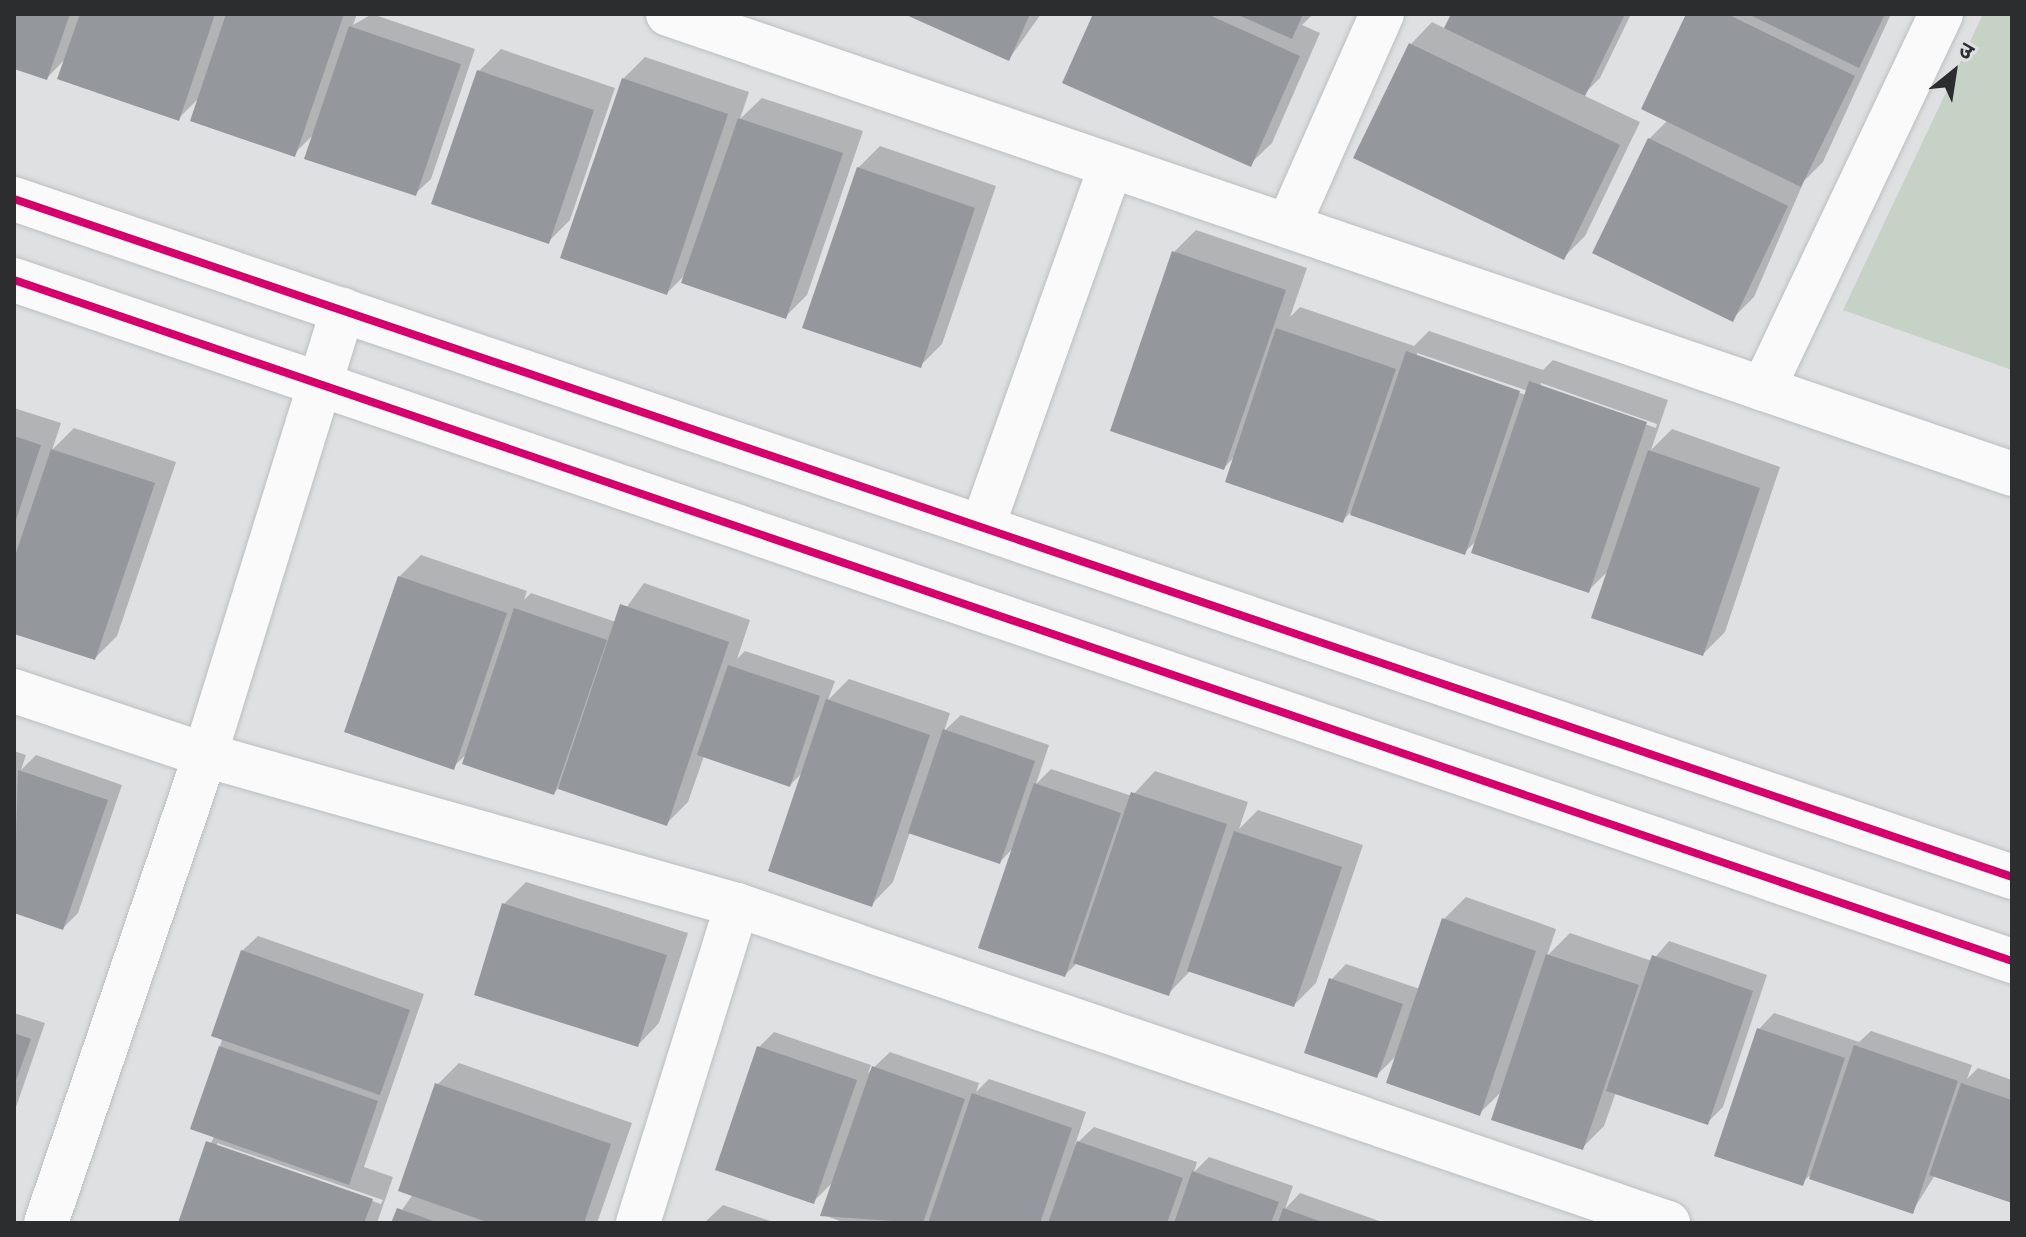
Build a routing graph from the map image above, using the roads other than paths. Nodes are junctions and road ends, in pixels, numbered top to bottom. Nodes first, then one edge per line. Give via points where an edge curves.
1 (668, 14) edge
2 (1382, 14) edge
3 (1941, 14) edge
4 (750, 27) edge
5 (1111, 166) junction
6 (14, 199) edge
7 (1288, 226) junction
8 (14, 280) edge
9 (343, 310) junction
10 (319, 383) junction
11 (1763, 389) junction
12 (2012, 474) edge
13 (983, 525) junction
14 (14, 691) edge
15 (205, 755) junction
16 (2012, 877) edge
17 (737, 905) junction
18 (2012, 961) edge
19 (14, 1219) edge
20 (27, 1223) edge
21 (46, 1223) edge
22 (638, 1223) edge
23 (1668, 1223) edge

1 - 4 street
2 - 7 street
3 - 11 street
4 - 5 street
5 - 7 street
5 - 13 street
6 - 9 street
7 - 11 street
8 - 10 street
9 - 10 street
9 - 13 street
10 - 15 street
10 - 18 street
11 - 12 street
13 - 16 street
14 - 15 street
15 - 17 street
15 - 21 street
17 - 22 street
17 - 23 street
19 - 20 street

